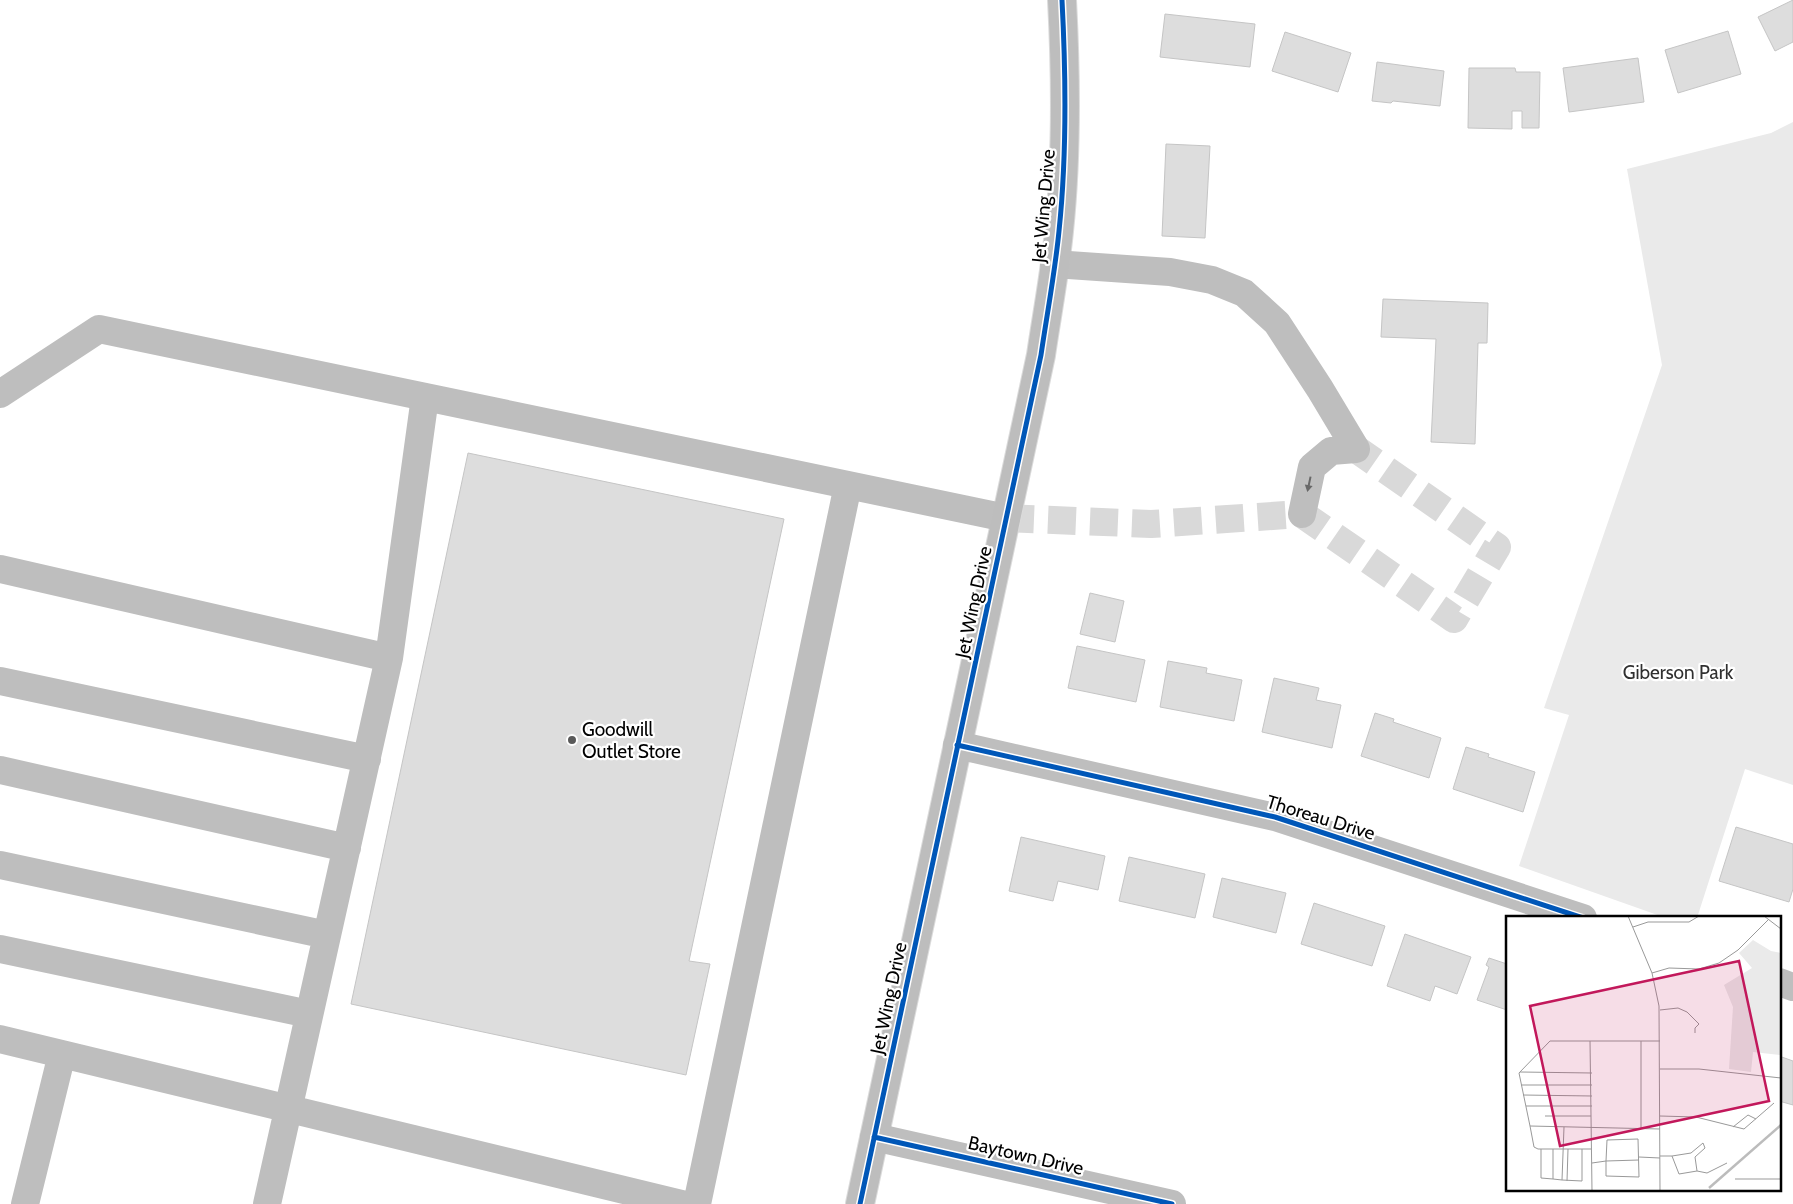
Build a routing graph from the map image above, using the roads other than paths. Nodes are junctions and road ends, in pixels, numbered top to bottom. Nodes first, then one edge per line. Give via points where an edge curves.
1 (1062, 0) edge
2 (1054, 264) junction
3 (0, 394) edge
4 (425, 397) junction
5 (848, 485) junction
6 (1302, 514) dead end
7 (1006, 518) junction
8 (0, 569) edge
9 (389, 658) junction
10 (0, 680) edge
11 (957, 745) junction
12 (367, 759) junction
13 (0, 770) edge
14 (347, 848) junction
15 (0, 864) edge
16 (1577, 916) edge
17 (327, 935) junction
18 (0, 949) edge
19 (1780, 982) edge
20 (1793, 987) edge
21 (309, 1014) junction
22 (0, 1039) edge
23 (62, 1054) junction
24 (288, 1109) junction
25 (874, 1137) junction
26 (673, 1203) edge
27 (25, 1204) edge
28 (267, 1204) edge
29 (697, 1204) edge
30 (860, 1204) edge
31 (1172, 1204) edge

1 - 2 main road, Jet Wing Drive via 1064,146
2 -> 6 street via 1170,272 1212,280 1244,293 1277,323 1356,449 1331,451 1312,467
2 - 7 main road, Jet Wing Drive via 1041,355
3 - 4 street via 99,329
4 - 5 street
4 - 9 street
5 - 7 street
5 - 29 street
7 - 11 main road, Jet Wing Drive
8 - 9 street
9 - 12 street
10 - 12 street
11 - 16 street, Thoreau Drive via 1275,817
11 - 25 main road, Jet Wing Drive
12 - 14 street
13 - 14 street
14 - 17 street
15 - 17 street
17 - 21 street
18 - 21 street
19 - 20 street
21 - 24 street
22 - 23 street
23 - 24 street
23 - 27 street
24 - 26 street
24 - 28 street
25 - 30 main road, Jet Wing Drive
25 - 31 street, Baytown Drive

